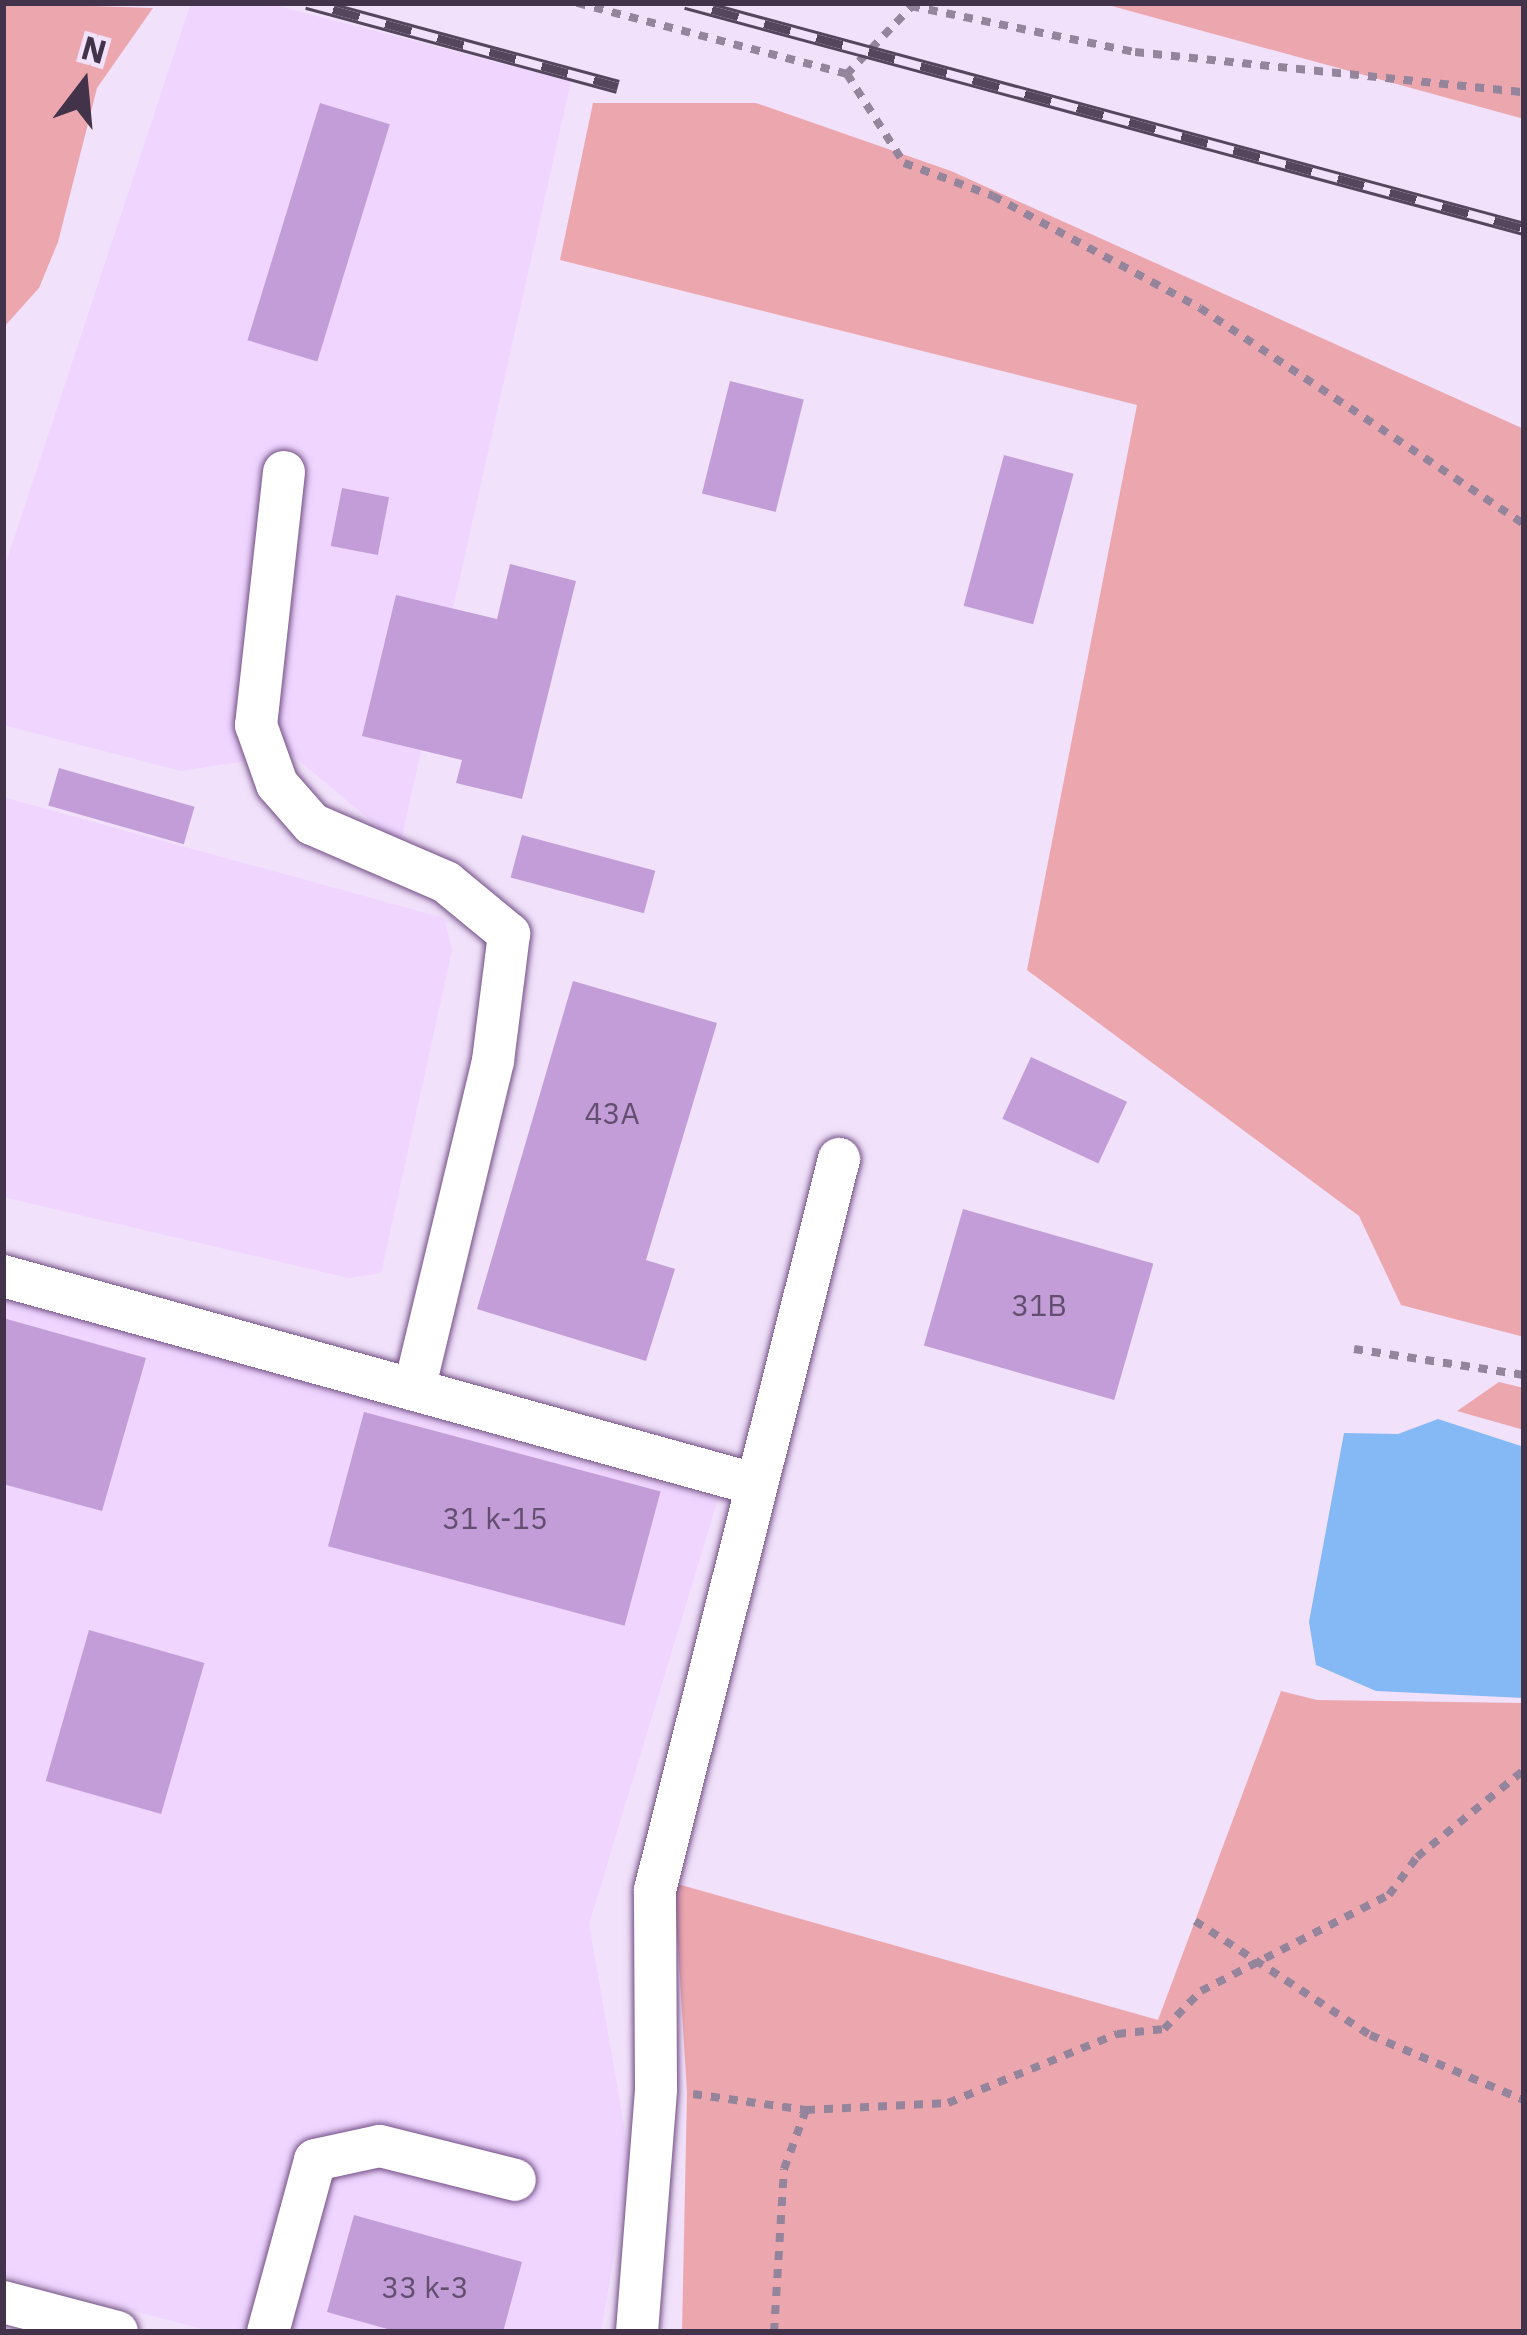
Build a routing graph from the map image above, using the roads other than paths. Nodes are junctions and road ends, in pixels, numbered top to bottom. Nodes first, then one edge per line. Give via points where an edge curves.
1 (284, 472) dead end
2 (839, 1159) dead end
3 (3, 1276) edge
4 (414, 1390) junction
5 (754, 1484) junction
6 (515, 2180) dead end
7 (3, 2302) edge
8 (117, 2332) edge
9 (268, 2332) edge
10 (637, 2332) edge

1 - 4 street via 256,725 277,784 312,824 446,882 509,934 493,1061
2 - 5 street
3 - 4 street
4 - 5 street
5 - 10 street via 655,1889 656,2089
6 - 9 street via 380,2146 315,2159
7 - 8 street

